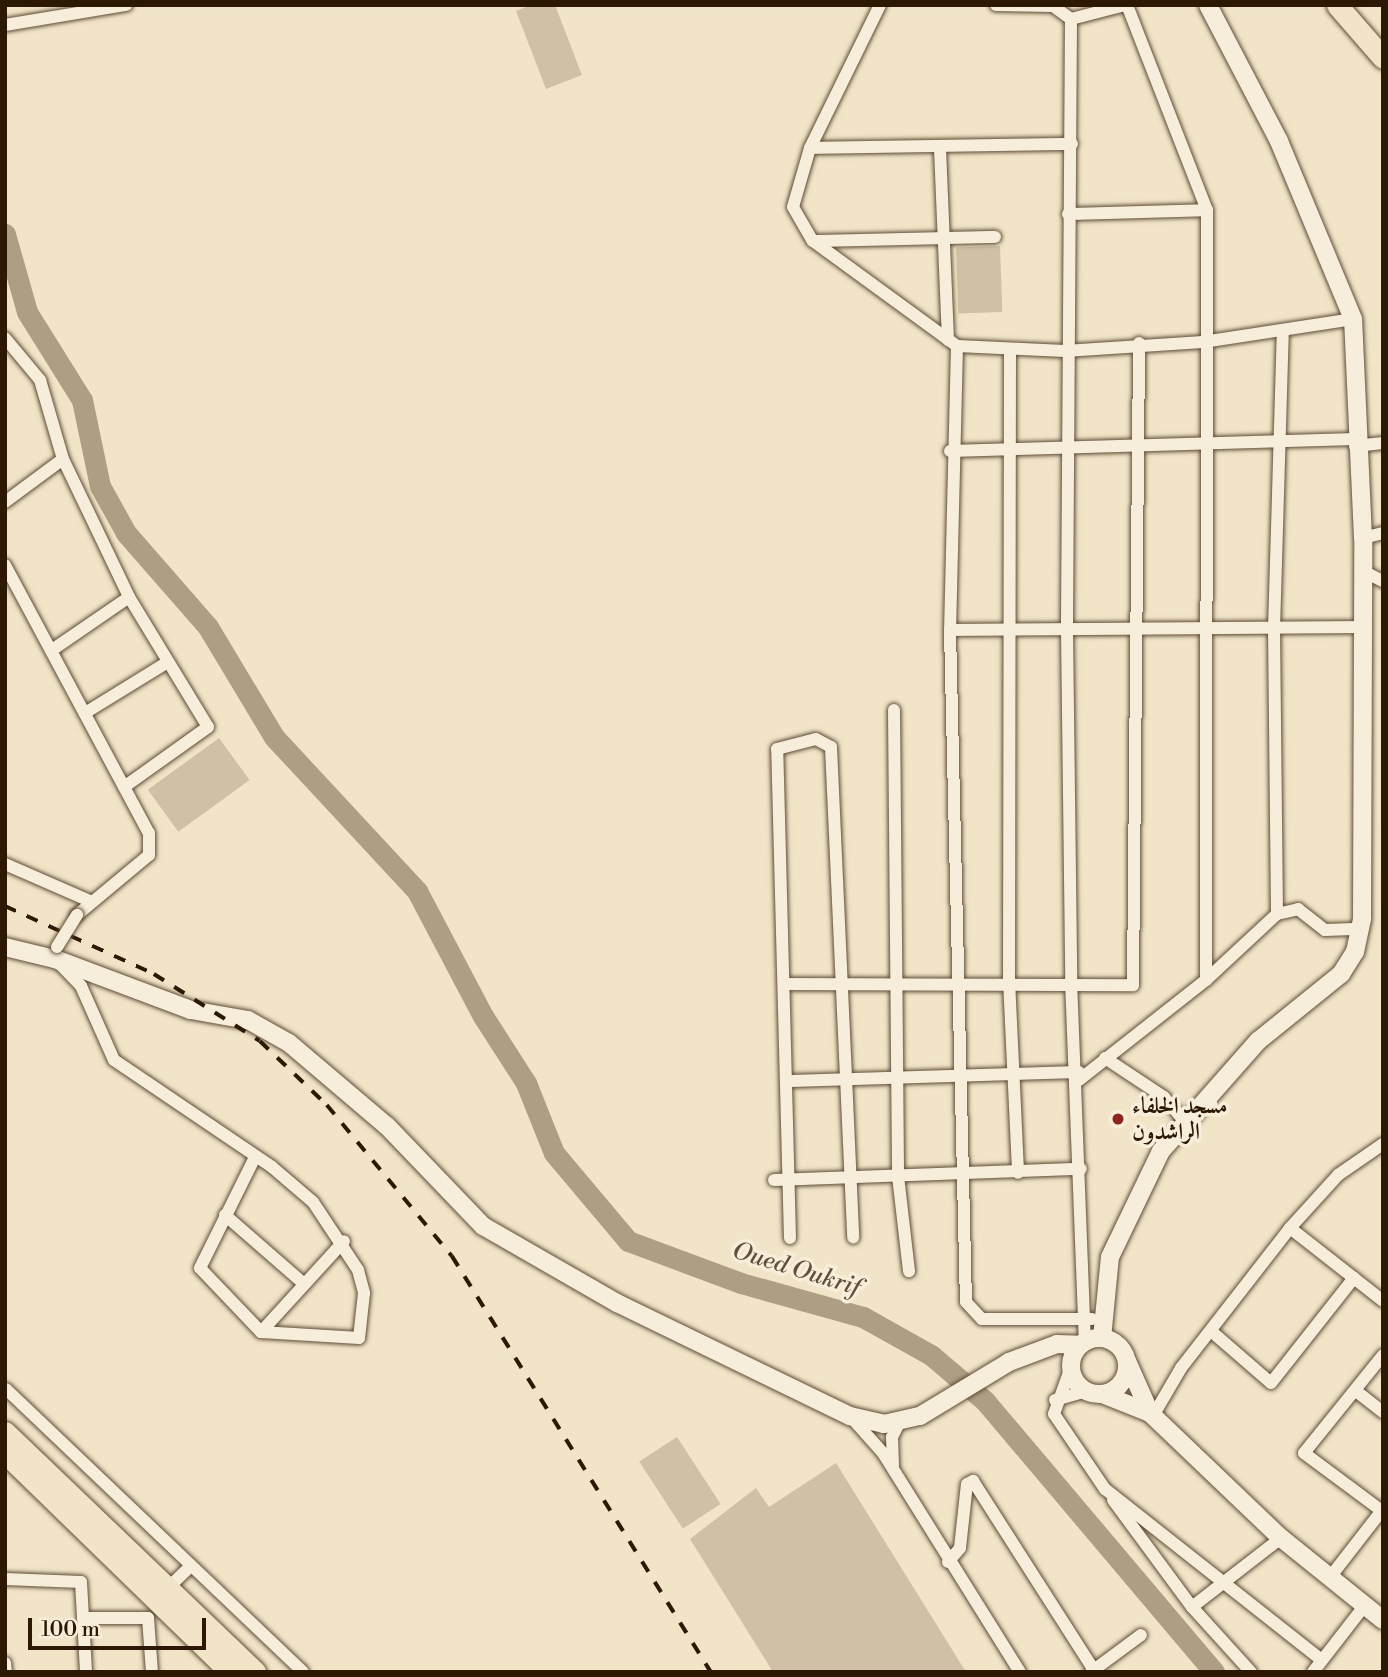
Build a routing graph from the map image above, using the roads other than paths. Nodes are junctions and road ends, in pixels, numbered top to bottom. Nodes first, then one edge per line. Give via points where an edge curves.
1 (126, 5) edge
2 (880, 5) edge
3 (996, 5) edge
4 (1126, 5) edge
5 (1208, 5) edge
6 (1337, 5) edge
7 (1071, 19) junction
8 (5, 25) edge
9 (1383, 58) edge
10 (1072, 144) junction
11 (810, 148) junction
12 (940, 149) junction
13 (1207, 210) junction
14 (1068, 214) junction
15 (995, 237) dead end
16 (946, 239) junction
17 (813, 241) junction
18 (1353, 319) junction
19 (1283, 332) junction
20 (5, 338) edge
21 (1203, 342) junction
22 (953, 343) junction
23 (1139, 343) junction
24 (1010, 351) junction
25 (1065, 351) junction
26 (1276, 443) junction
27 (1355, 443) junction
28 (1383, 443) edge
29 (1203, 445) junction
30 (1139, 447) junction
31 (1066, 449) junction
32 (1010, 450) junction
33 (950, 451) junction
34 (63, 459) junction
35 (5, 502) edge
36 (1383, 533) edge
37 (1363, 538) junction
38 (5, 565) edge
39 (1361, 570) junction
40 (1383, 581) edge
41 (129, 597) junction
42 (1359, 627) junction
43 (1204, 628) junction
44 (1134, 629) junction
45 (1274, 629) junction
46 (950, 630) junction
47 (1066, 630) junction
48 (1012, 631) junction
49 (52, 650) junction
50 (168, 662) junction
51 (894, 710) dead end
52 (85, 713) junction
53 (124, 787) junction
54 (5, 864) edge
55 (92, 902) junction
56 (1277, 914) junction
57 (1360, 929) junction
58 (5, 947) edge
59 (56, 953) junction
60 (955, 980) junction
61 (1009, 980) junction
62 (1070, 980) junction
63 (1206, 980) junction
64 (896, 981) junction
65 (840, 982) junction
66 (785, 984) junction
67 (1105, 1058) junction
68 (957, 1076) junction
69 (1079, 1076) junction
70 (845, 1078) junction
71 (1012, 1078) junction
72 (897, 1080) junction
73 (789, 1081) junction
74 (1184, 1121) junction
75 (1383, 1144) edge
76 (255, 1157) junction
77 (1081, 1169) junction
78 (1018, 1172) junction
79 (961, 1174) junction
80 (898, 1176) junction
81 (847, 1177) junction
82 (774, 1180) dead end
83 (788, 1182) junction
84 (225, 1215) junction
85 (1290, 1228) junction
86 (790, 1238) dead end
87 (853, 1238) dead end
88 (344, 1241) junction
89 (909, 1270) dead end
90 (1354, 1278) junction
91 (304, 1284) junction
92 (1383, 1301) edge
93 (1211, 1331) junction
94 (261, 1332) junction
95 (1091, 1333) junction
96 (1037, 1351) junction
97 (1383, 1355) edge
98 (1127, 1360) junction
99 (1071, 1365) junction
100 (6, 1388) edge
101 (1356, 1391) junction
102 (1094, 1393) junction
103 (1055, 1400) junction
104 (1383, 1412) edge
105 (1151, 1414) junction
106 (850, 1416) junction
107 (900, 1421) junction
108 (6, 1433) edge
109 (5, 1439) edge
110 (15, 1455) edge
111 (894, 1472) junction
112 (1105, 1489) junction
113 (1381, 1516) edge
114 (1281, 1538) junction
115 (948, 1562) junction
116 (191, 1566) junction
117 (1331, 1576) junction
118 (5, 1580) edge
119 (1226, 1583) junction
120 (170, 1586) junction
121 (1365, 1605) junction
122 (1192, 1607) junction
123 (83, 1618) junction
124 (1383, 1620) edge
125 (1141, 1635) dead end
126 (229, 1640) junction
127 (1320, 1659) junction
128 (5, 1663) edge
129 (1093, 1671) edge
130 (6, 1672) edge
131 (86, 1672) edge
132 (152, 1672) edge
133 (230, 1672) edge
134 (255, 1672) edge
135 (269, 1672) edge
136 (303, 1672) edge
137 (1020, 1672) edge
138 (1251, 1672) edge
139 (1313, 1672) edge

1 - 8 street
2 - 11 street
3 - 7 street via 1053,6
4 - 7 street
4 - 13 street
5 - 18 street via 1279,141
6 - 9 main road
7 - 10 street
10 - 12 street
10 - 14 street
11 - 12 street
11 - 17 street via 793,207
12 - 16 street
13 - 14 street
13 - 21 street
14 - 25 street
15 - 16 street
16 - 17 street
16 - 22 street
17 - 22 street
18 - 19 street
18 - 27 street
19 - 21 street
19 - 26 street
20 - 34 street via 40,380
21 - 23 street
21 - 29 street
22 - 24 street
22 - 33 street
23 - 25 street
23 - 30 street
24 - 25 street
24 - 32 street
25 - 31 street
26 - 27 street
26 - 29 street
26 - 45 street
27 - 28 street
27 - 37 street
29 - 30 street
29 - 43 street
30 - 31 street
30 - 44 street
31 - 32 street
31 - 47 street
32 - 33 street
32 - 48 street
33 - 46 street
34 - 35 street
34 - 41 street
36 - 37 street
37 - 39 street
38 - 49 street
39 - 40 street
39 - 42 street
41 - 49 street
41 - 50 street
42 - 45 street
42 - 57 street
43 - 44 street
43 - 45 street
43 - 63 street
44 - 47 street
44 - 62 street via 1133,985
45 - 56 street
46 - 48 street
46 - 60 street
47 - 48 street
47 - 62 street
48 - 61 street
49 - 52 street
50 - 52 street
50 - 53 street via 208,727
51 - 64 street
52 - 53 street
53 - 55 street via 149,833 149,855
54 - 55 street
55 - 59 street, bridge via 77,915
56 - 57 street via 1298,909 1325,930
56 - 63 street
57 - 74 street via 1341,974 1258,1041
58 - 59 street
59 - 76 street via 81,986 114,1060
59 - 106 street via 191,1010 248,1020 278,1037 387,1126 483,1226 617,1303
60 - 61 street
60 - 64 street
60 - 68 street
61 - 62 street
61 - 71 street
62 - 69 street
63 - 67 street
64 - 65 street
64 - 72 street
65 - 66 street
65 - 66 street via 831,747 816,739 777,749
65 - 70 street
66 - 73 street
67 - 69 street
67 - 74 street via 1164,1097
68 - 71 street
68 - 72 street
68 - 79 street
69 - 71 street
69 - 77 street
70 - 72 street
70 - 73 street
70 - 81 street
71 - 78 street
72 - 80 street
73 - 83 street
74 - 95 street via 1120,1227
75 - 85 street via 1338,1175
76 - 84 street
76 - 88 street via 313,1202
77 - 78 street
77 - 95 street
78 - 79 street
79 - 80 street
79 - 95 street via 969,1312 982,1319
80 - 81 street
80 - 89 street
81 - 83 street
81 - 87 street
82 - 83 street
83 - 86 street
84 - 91 street
84 - 94 street via 200,1268
85 - 90 street
85 - 93 street
88 - 91 street
88 - 94 street via 363,1293 359,1338
90 - 92 street
90 - 93 street via 1271,1383
91 - 94 street
93 - 105 street
95 - 96 street
95 - 98 street via 1121,1348
95 - 99 street
96 - 99 street
96 - 107 street via 984,1377 951,1400
97 - 101 street
98 - 102 street via 1122,1383
98 - 105 street
99 - 102 street
99 - 103 street
100 - 116 street
101 - 104 street
101 - 113 street via 1304,1454
102 - 103 street
102 - 105 street
103 - 112 street via 1056,1418
105 - 114 street
106 - 107 street via 870,1423
106 - 111 street
107 - 111 street via 892,1437
108 - 109 street
108 - 110 main road
110 - 120 main road
110 - 133 main road
111 - 115 street
112 - 119 street
112 - 122 street
113 - 117 street
114 - 117 street
114 - 119 street
115 - 129 street via 960,1548 967,1484 973,1481
115 - 137 street
116 - 120 street
116 - 136 street
117 - 121 street
118 - 123 street via 81,1582
119 - 122 street
119 - 127 street
120 - 126 main road
121 - 124 street
121 - 127 street
122 - 138 street
123 - 131 street
123 - 132 street via 148,1618
125 - 129 street
126 - 134 main road
126 - 135 street
127 - 139 street
128 - 130 street

